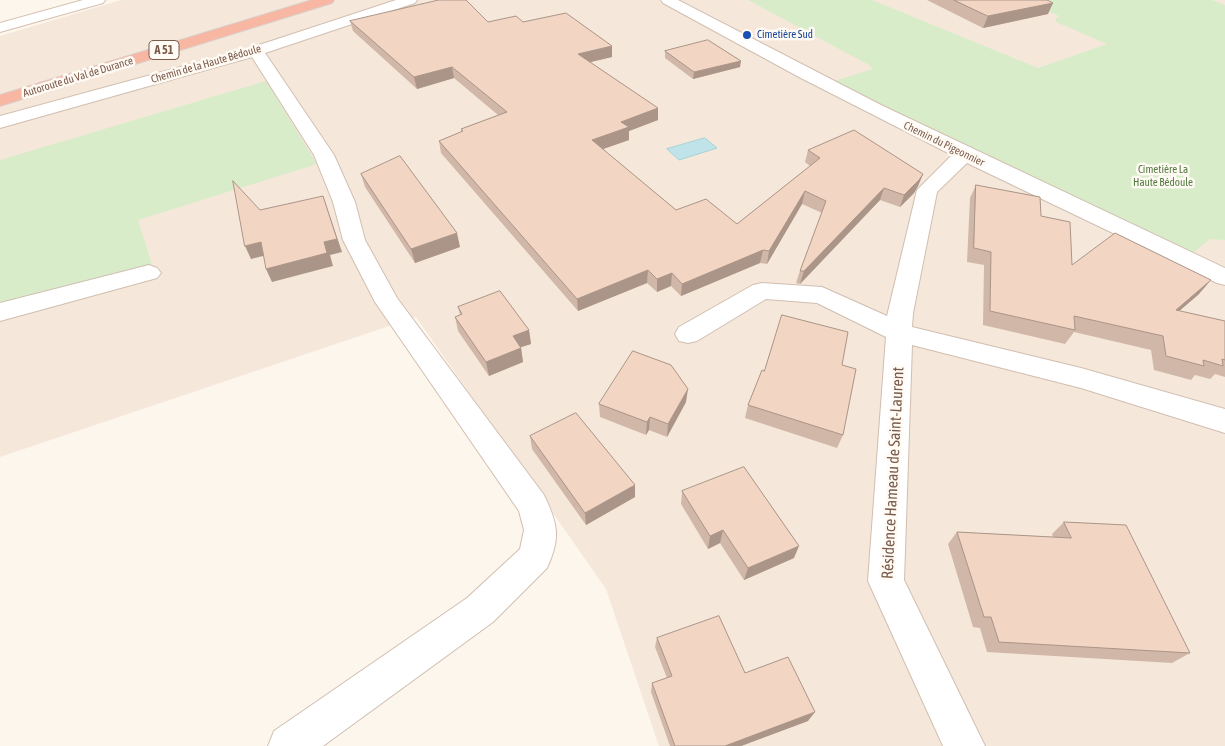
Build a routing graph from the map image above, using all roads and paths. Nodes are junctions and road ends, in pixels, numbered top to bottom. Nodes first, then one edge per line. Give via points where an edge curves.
1 (86, 0) edge
2 (98, 0) edge
3 (280, 0) edge
4 (327, 0) edge
5 (410, 0) edge
6 (668, 0) edge
7 (254, 8) dead end
8 (210, 21) dead end
9 (0, 28) edge
10 (162, 35) dead end
11 (256, 51) junction
12 (0, 101) edge
13 (0, 122) edge
14 (964, 155) junction
15 (149, 273) dead end
16 (1225, 277) edge
17 (0, 312) edge
18 (900, 333) junction
19 (688, 334) dead end
20 (1225, 422) edge
21 (289, 746) edge
22 (964, 746) edge

1 - 9 street
2 - 9 street
3 - 7 highway
4 - 12 highway, Autoroute du Val de Durance / A 51
5 - 11 street, Chemin de la Haute Bédoule
6 - 14 street, Chemin du Pigeonnier via 794,69
8 - 10 highway, A 51
11 - 13 street, Chemin de la Haute Bédoule
11 - 21 street via 324,155 344,202 354,240 387,302 533,504 541,530 535,557 480,610
14 - 16 street, Chemin du Pigeonnier
14 - 18 street, Résidence Hameau de Saint-Laurent via 927,190 900,313
15 - 17 street
18 - 19 street via 822,295 762,291
18 - 20 street via 1081,378
18 - 22 street, Résidence Hameau de Saint-Laurent via 886,582

